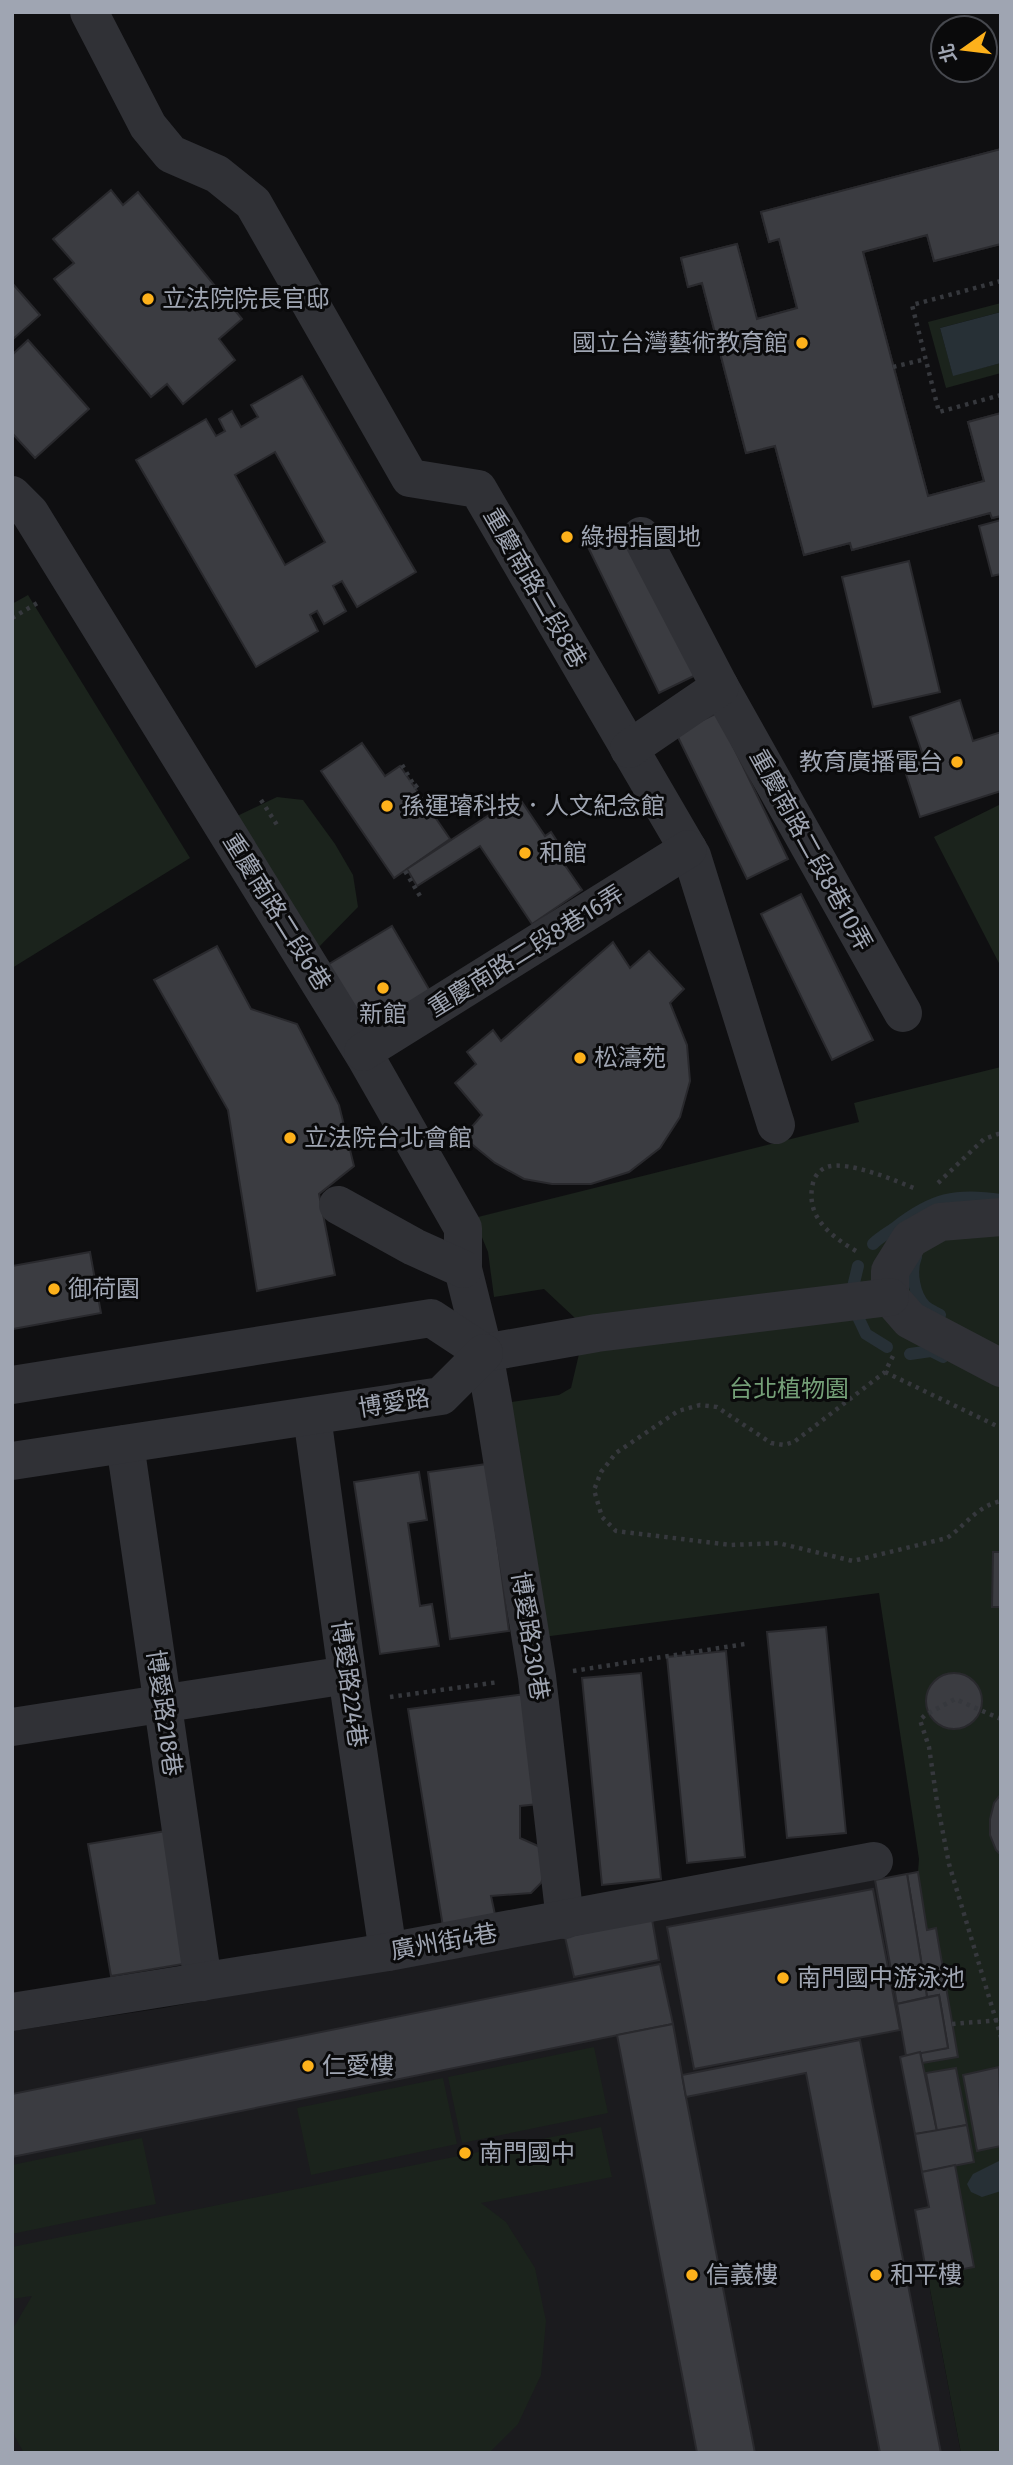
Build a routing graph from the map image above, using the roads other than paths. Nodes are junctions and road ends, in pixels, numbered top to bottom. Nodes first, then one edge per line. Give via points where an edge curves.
1 (89, 12) edge
2 (12, 495) edge
3 (641, 536) dead end
4 (720, 687) junction
5 (629, 749) junction
6 (688, 849) junction
7 (903, 1013) dead end
8 (363, 1052) junction
9 (776, 1125) dead end
10 (338, 1205) dead end
11 (1001, 1217) edge
12 (463, 1269) junction
13 (890, 1284) junction
14 (484, 1353) junction
15 (1001, 1367) edge
16 (12, 1385) edge
17 (312, 1416) junction
18 (125, 1444) junction
19 (12, 1461) edge
20 (349, 1689) junction
21 (163, 1704) junction
22 (12, 1727) edge
23 (874, 1861) dead end
24 (565, 1920) junction
25 (388, 1952) junction
26 (203, 1982) junction
27 (12, 2012) edge

1 - 5 street, 重慶南路二段8巷 via 148,126 171,154 218,174 253,203 410,478 478,489
2 - 8 street, 重慶南路二段6巷 via 37,524
3 - 4 street, 重慶南路二段8巷10弄
4 - 5 street
4 - 7 street, 重慶南路二段8巷10弄
5 - 6 street, 重慶南路二段8巷
6 - 8 street, 重慶南路二段8巷16弄
6 - 9 street, 重慶南路二段8巷
8 - 12 street, 重慶南路二段6巷 via 457,1214 463,1228
10 - 12 street
11 - 13 street via 940,1222 910,1239
12 - 14 street, 重慶南路二段6巷
13 - 14 street
13 - 15 street via 910,1320
14 - 16 street via 431,1318
14 - 17 street, 博愛路 via 441,1396
14 - 24 street, 博愛路230巷 via 537,1677
17 - 18 street, 博愛路
17 - 20 street, 博愛路224巷
18 - 19 street, 博愛路
18 - 21 street, 博愛路218巷
20 - 21 street
20 - 25 street, 博愛路224巷
21 - 22 street
21 - 26 street, 博愛路218巷
23 - 24 street, 廣州街4巷
24 - 25 street, 廣州街4巷
25 - 26 street, 廣州街4巷
26 - 27 street, 廣州街4巷

